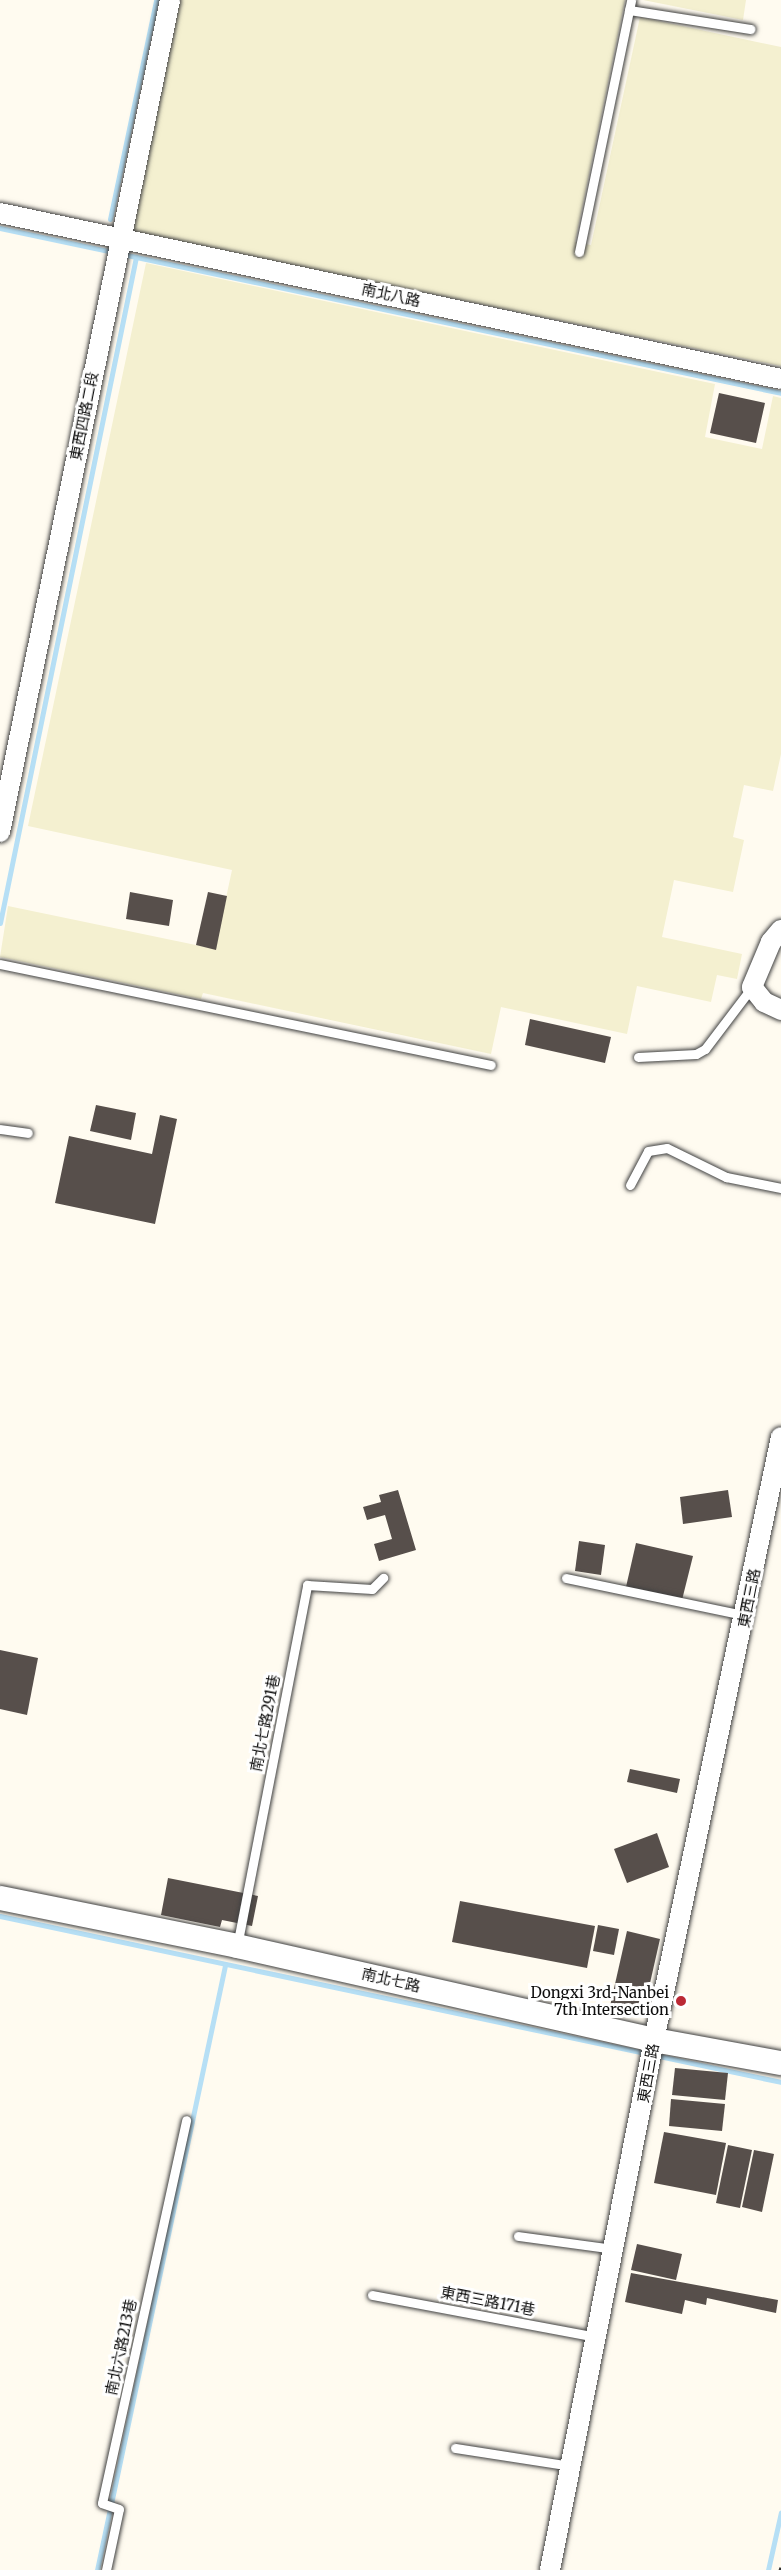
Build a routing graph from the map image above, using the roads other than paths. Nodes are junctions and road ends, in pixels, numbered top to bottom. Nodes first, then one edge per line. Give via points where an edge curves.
1 (170, 0) edge
2 (630, 5) edge
3 (751, 29) dead end
4 (0, 213) edge
5 (121, 238) junction
6 (579, 252) dead end
7 (781, 379) edge
8 (0, 832) edge
9 (781, 930) edge
10 (0, 964) edge
11 (752, 987) junction
12 (781, 1010) edge
13 (638, 1057) dead end
14 (491, 1065) dead end
15 (0, 1129) edge
16 (28, 1133) dead end
17 (630, 1185) dead end
18 (781, 1188) edge
19 (781, 1437) edge
20 (383, 1578) dead end
21 (566, 1578) dead end
22 (746, 1615) junction
23 (0, 1898) edge
24 (237, 1946) junction
25 (654, 2040) junction
26 (781, 2063) edge
27 (186, 2120) dead end
28 (518, 2235) dead end
29 (616, 2249) junction
30 (372, 2295) dead end
31 (598, 2338) junction
32 (455, 2448) dead end
33 (573, 2466) junction
34 (106, 2570) edge
35 (550, 2570) edge

1 - 5 street, 東西四路二段
2 - 3 lane
2 - 6 lane
4 - 5 street, 南北八路
5 - 7 street, 南北八路
5 - 8 street, 東西四路二段
9 - 11 street via 767,950
10 - 14 lane
11 - 12 street via 764,1002
11 - 13 lane via 705,1049 696,1054
15 - 16 lane
17 - 18 lane via 648,1151 667,1148 726,1176
19 - 22 street, 東西三路
20 - 24 lane, 南北七路291巷 via 372,1589 307,1585
21 - 22 lane
22 - 25 street, 東西三路
23 - 24 street, 南北七路
24 - 25 street, 南北七路
25 - 26 street, 南北七路
25 - 29 street, 東西三路
27 - 34 lane, 南北六路213巷 via 102,2503 119,2510
28 - 29 lane
29 - 31 street, 東西三路
30 - 31 lane, 東西三路171巷
31 - 33 street, 東西三路
32 - 33 lane
33 - 35 street, 東西三路

